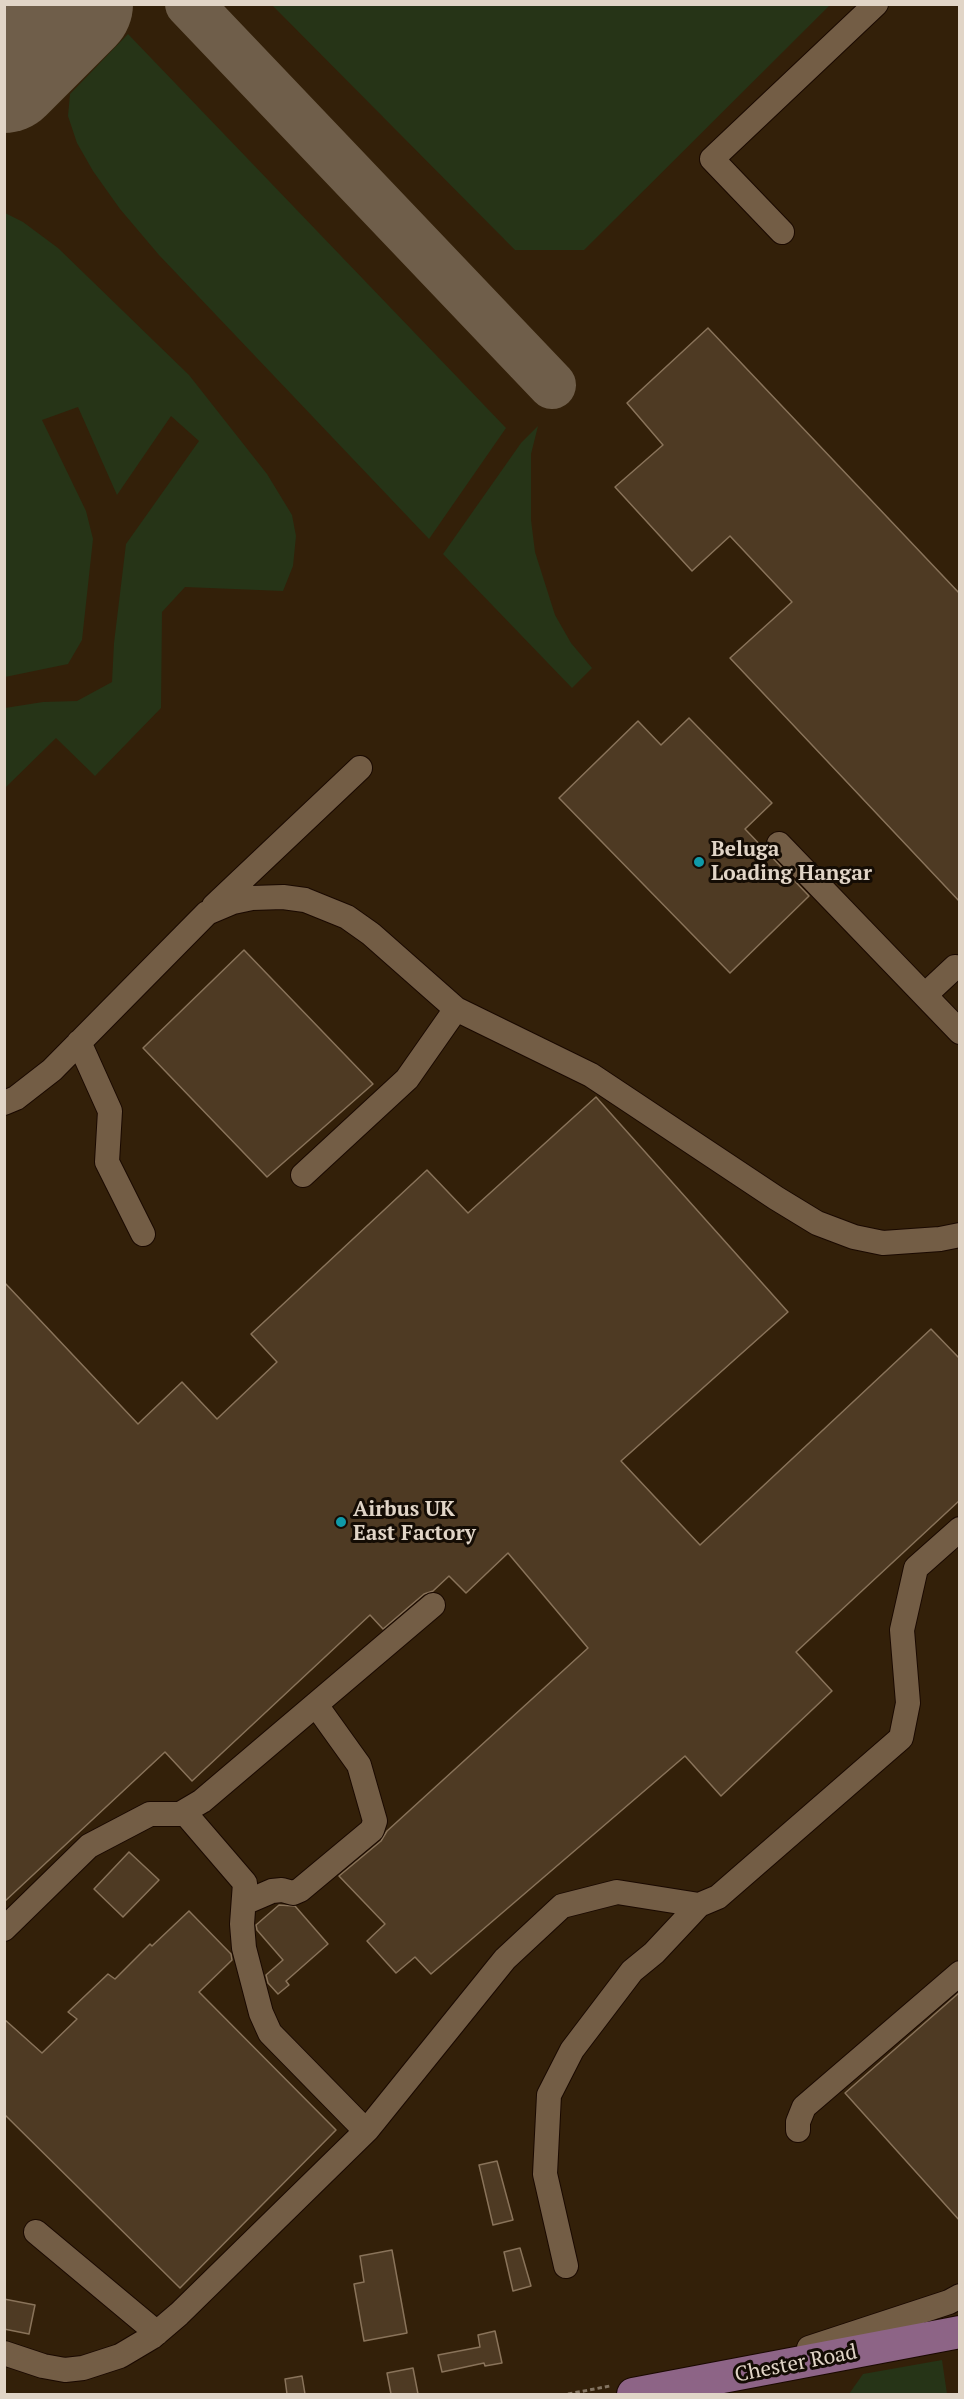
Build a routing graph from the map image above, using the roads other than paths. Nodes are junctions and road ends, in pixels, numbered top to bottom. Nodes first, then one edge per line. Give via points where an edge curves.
1 (876, 4) edge
2 (782, 232) dead end
3 (360, 768) dead end
4 (779, 844) dead end
5 (207, 913) junction
6 (955, 967) dead end
7 (925, 995) junction
8 (456, 1009) junction
9 (960, 1032) edge
10 (79, 1042) junction
11 (4, 1103) edge
12 (303, 1175) dead end
13 (143, 1234) dead end
14 (960, 1235) edge
15 (960, 1529) edge
16 (434, 1605) dead end
17 (316, 1705) junction
18 (184, 1812) junction
19 (244, 1903) junction
20 (699, 1905) junction
21 (4, 1929) edge
22 (960, 1973) edge
23 (798, 2130) dead end
24 (366, 2131) junction
25 (36, 2232) dead end
26 (566, 2266) dead end
27 (960, 2296) edge
28 (157, 2332) junction
29 (960, 2332) edge
30 (4, 2353) edge
31 (700, 2382) junction
32 (633, 2394) edge

1 - 2 street via 712,159
3 - 5 street
4 - 7 street
5 - 8 street via 252,898 305,900 347,917
5 - 10 street
6 - 7 street
7 - 9 street
8 - 12 street via 406,1079
8 - 14 street via 591,1075 817,1223 883,1243
10 - 11 street via 35,1085
10 - 13 street via 110,1111 107,1162
15 - 20 street via 916,1568 902,1630 908,1703 901,1738 718,1897
16 - 17 street
17 - 18 street
17 - 19 street via 359,1765 375,1821 372,1830 300,1890 272,1891
18 - 19 street via 245,1883
18 - 21 street via 150,1814 89,1846
19 - 24 street via 244,1948 270,2033
20 - 24 street via 617,1892 562,1906 505,1959
20 - 26 street via 632,1971 572,2050 549,2095 545,2174
22 - 23 street via 804,2107
24 - 28 street
25 - 28 street
27 - 31 street via 877,2327
28 - 30 street via 120,2356 83,2368 43,2366
29 - 31 main road, Chester Road
31 - 32 main road, Chester Road

